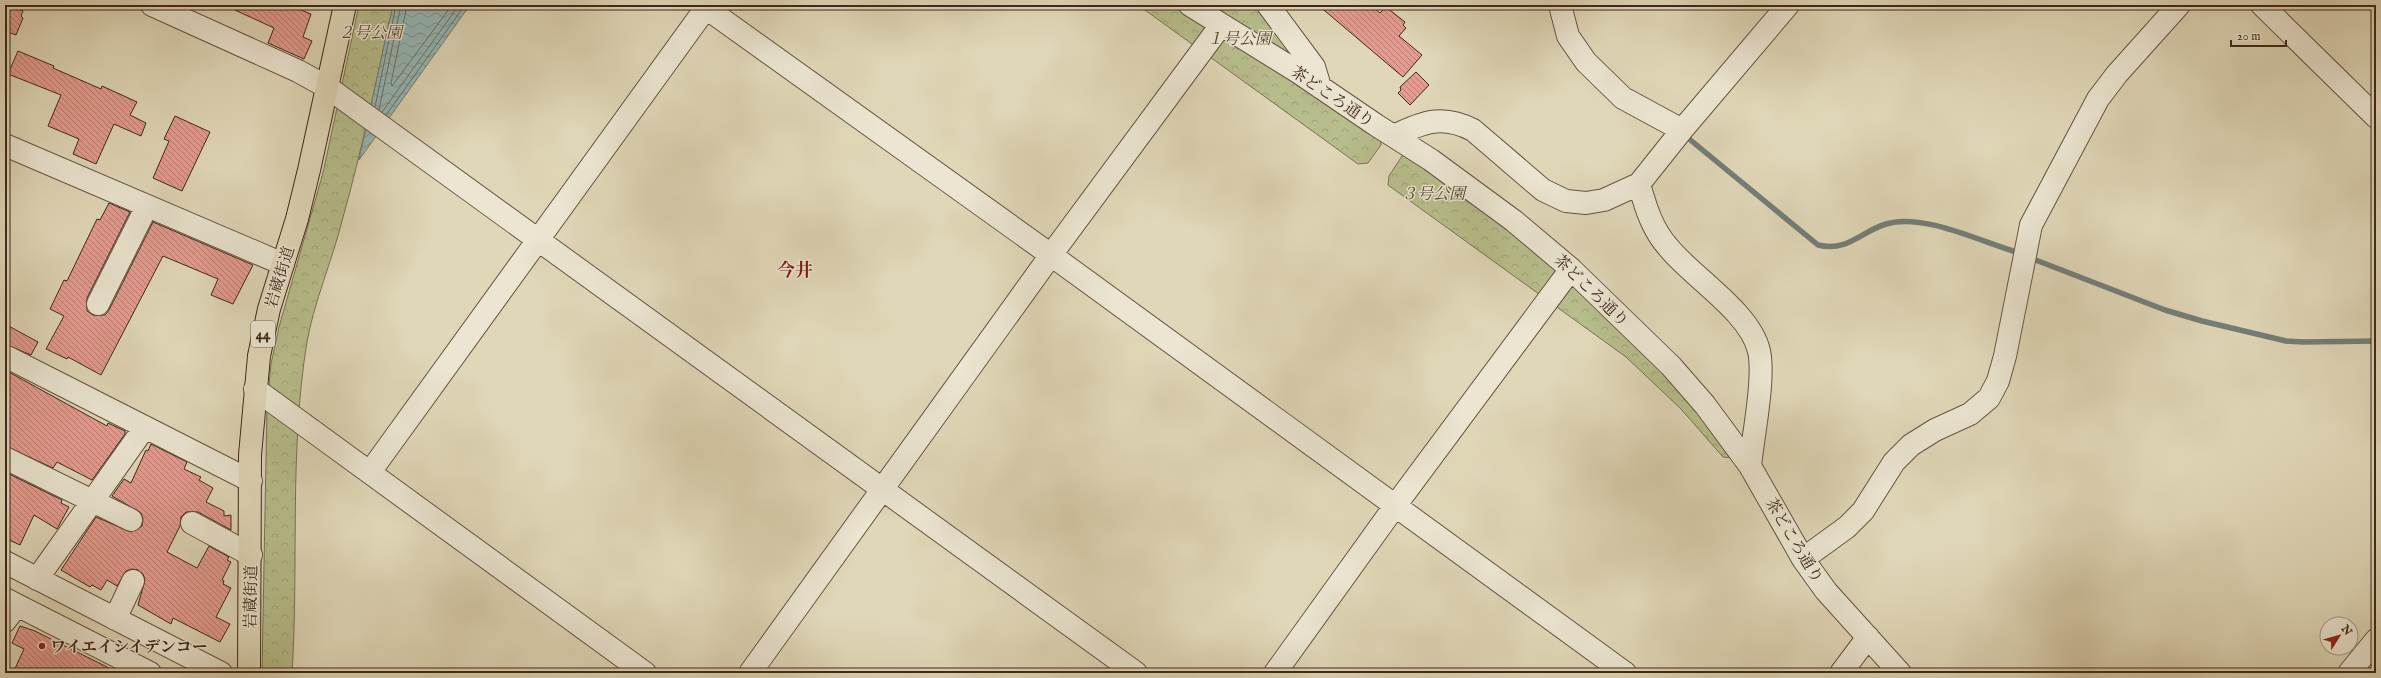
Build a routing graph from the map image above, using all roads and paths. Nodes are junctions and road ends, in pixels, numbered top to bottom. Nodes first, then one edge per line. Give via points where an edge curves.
1 (152, 5) edge
2 (345, 5) edge
3 (1190, 5) edge
4 (1268, 5) edge
5 (1560, 5) edge
6 (1788, 5) edge
7 (2179, 5) edge
8 (2262, 5) edge
9 (706, 6) edge
10 (1221, 25) junction
11 (327, 87) junction
12 (1320, 88) junction
13 (2376, 117) edge
14 (1682, 130) junction
15 (1394, 136) junction
16 (5, 145) edge
17 (1639, 184) junction
18 (147, 206) junction
19 (538, 240) junction
20 (1051, 255) junction
21 (283, 264) junction
22 (1571, 269) junction
23 (97, 304) dead end
24 (5, 356) edge
25 (254, 389) junction
26 (145, 427) junction
27 (5, 458) edge
28 (1750, 466) junction
29 (370, 472) junction
30 (251, 481) junction
31 (883, 490) junction
32 (91, 501) junction
33 (1395, 506) junction
34 (131, 520) dead end
35 (192, 523) dead end
36 (251, 555) junction
37 (1803, 559) junction
38 (5, 562) edge
39 (37, 579) junction
40 (133, 581) dead end
41 (9, 608) edge
42 (115, 619) junction
43 (1868, 638) junction
44 (2376, 640) edge
45 (150, 673) edge
46 (221, 673) edge
47 (249, 673) edge
48 (646, 673) edge
49 (750, 673) edge
50 (1136, 673) edge
51 (1275, 673) edge
52 (1625, 673) edge
53 (1841, 673) edge
54 (1900, 673) edge
55 (2349, 673) edge

1 - 11 street via 298,71
2 - 11 main road, 岩蔵街道 / 44
3 - 10 street, 茶どころ通り
4 - 12 street via 1314,66
5 - 14 street via 1568,36 1586,62 1623,98
6 - 14 street
7 - 37 street via 2098,99 2031,225 2005,356 1998,381 1989,398 1970,414 1935,430 1911,445 1894,462 1863,512
8 - 13 street
9 - 19 street
9 - 20 street
10 - 12 street, 茶どころ通り
10 - 20 street
11 - 19 street
11 - 21 main road, 岩蔵街道 / 44 via 309,170
12 - 15 street, 茶どころ通り
14 - 17 street
15 - 17 street via 1421,123 1448,120 1461,124 1473,130 1543,190 1566,201 1586,203 1604,200
15 - 22 street, 茶どころ通り via 1451,173 1537,239
16 - 18 street
17 - 28 street via 1651,224 1668,247 1736,313 1755,340 1760,371
18 - 21 street
18 - 23 street
19 - 29 street
19 - 31 street
20 - 31 street
20 - 33 street
21 - 25 main road, 岩蔵街道 / 44 via 264,332
22 - 28 street, 茶どころ通り via 1671,366 1705,405
22 - 33 street
24 - 26 street
25 - 29 street
25 - 30 main road, 岩蔵街道 / 44
26 - 30 street
26 - 32 street
27 - 32 street
28 - 37 street, 茶どころ通り
29 - 48 street
30 - 36 main road, 岩蔵街道 / 44
31 - 49 street
31 - 50 street
32 - 34 street
32 - 39 street
33 - 51 street
33 - 52 street
35 - 36 street
36 - 47 main road, 岩蔵街道 / 44
37 - 43 street, 茶どころ通り via 1826,591
38 - 39 street
39 - 42 street
40 - 42 street
41 - 45 street
42 - 46 street
43 - 53 street
43 - 54 street, 茶どころ通り
44 - 55 street

